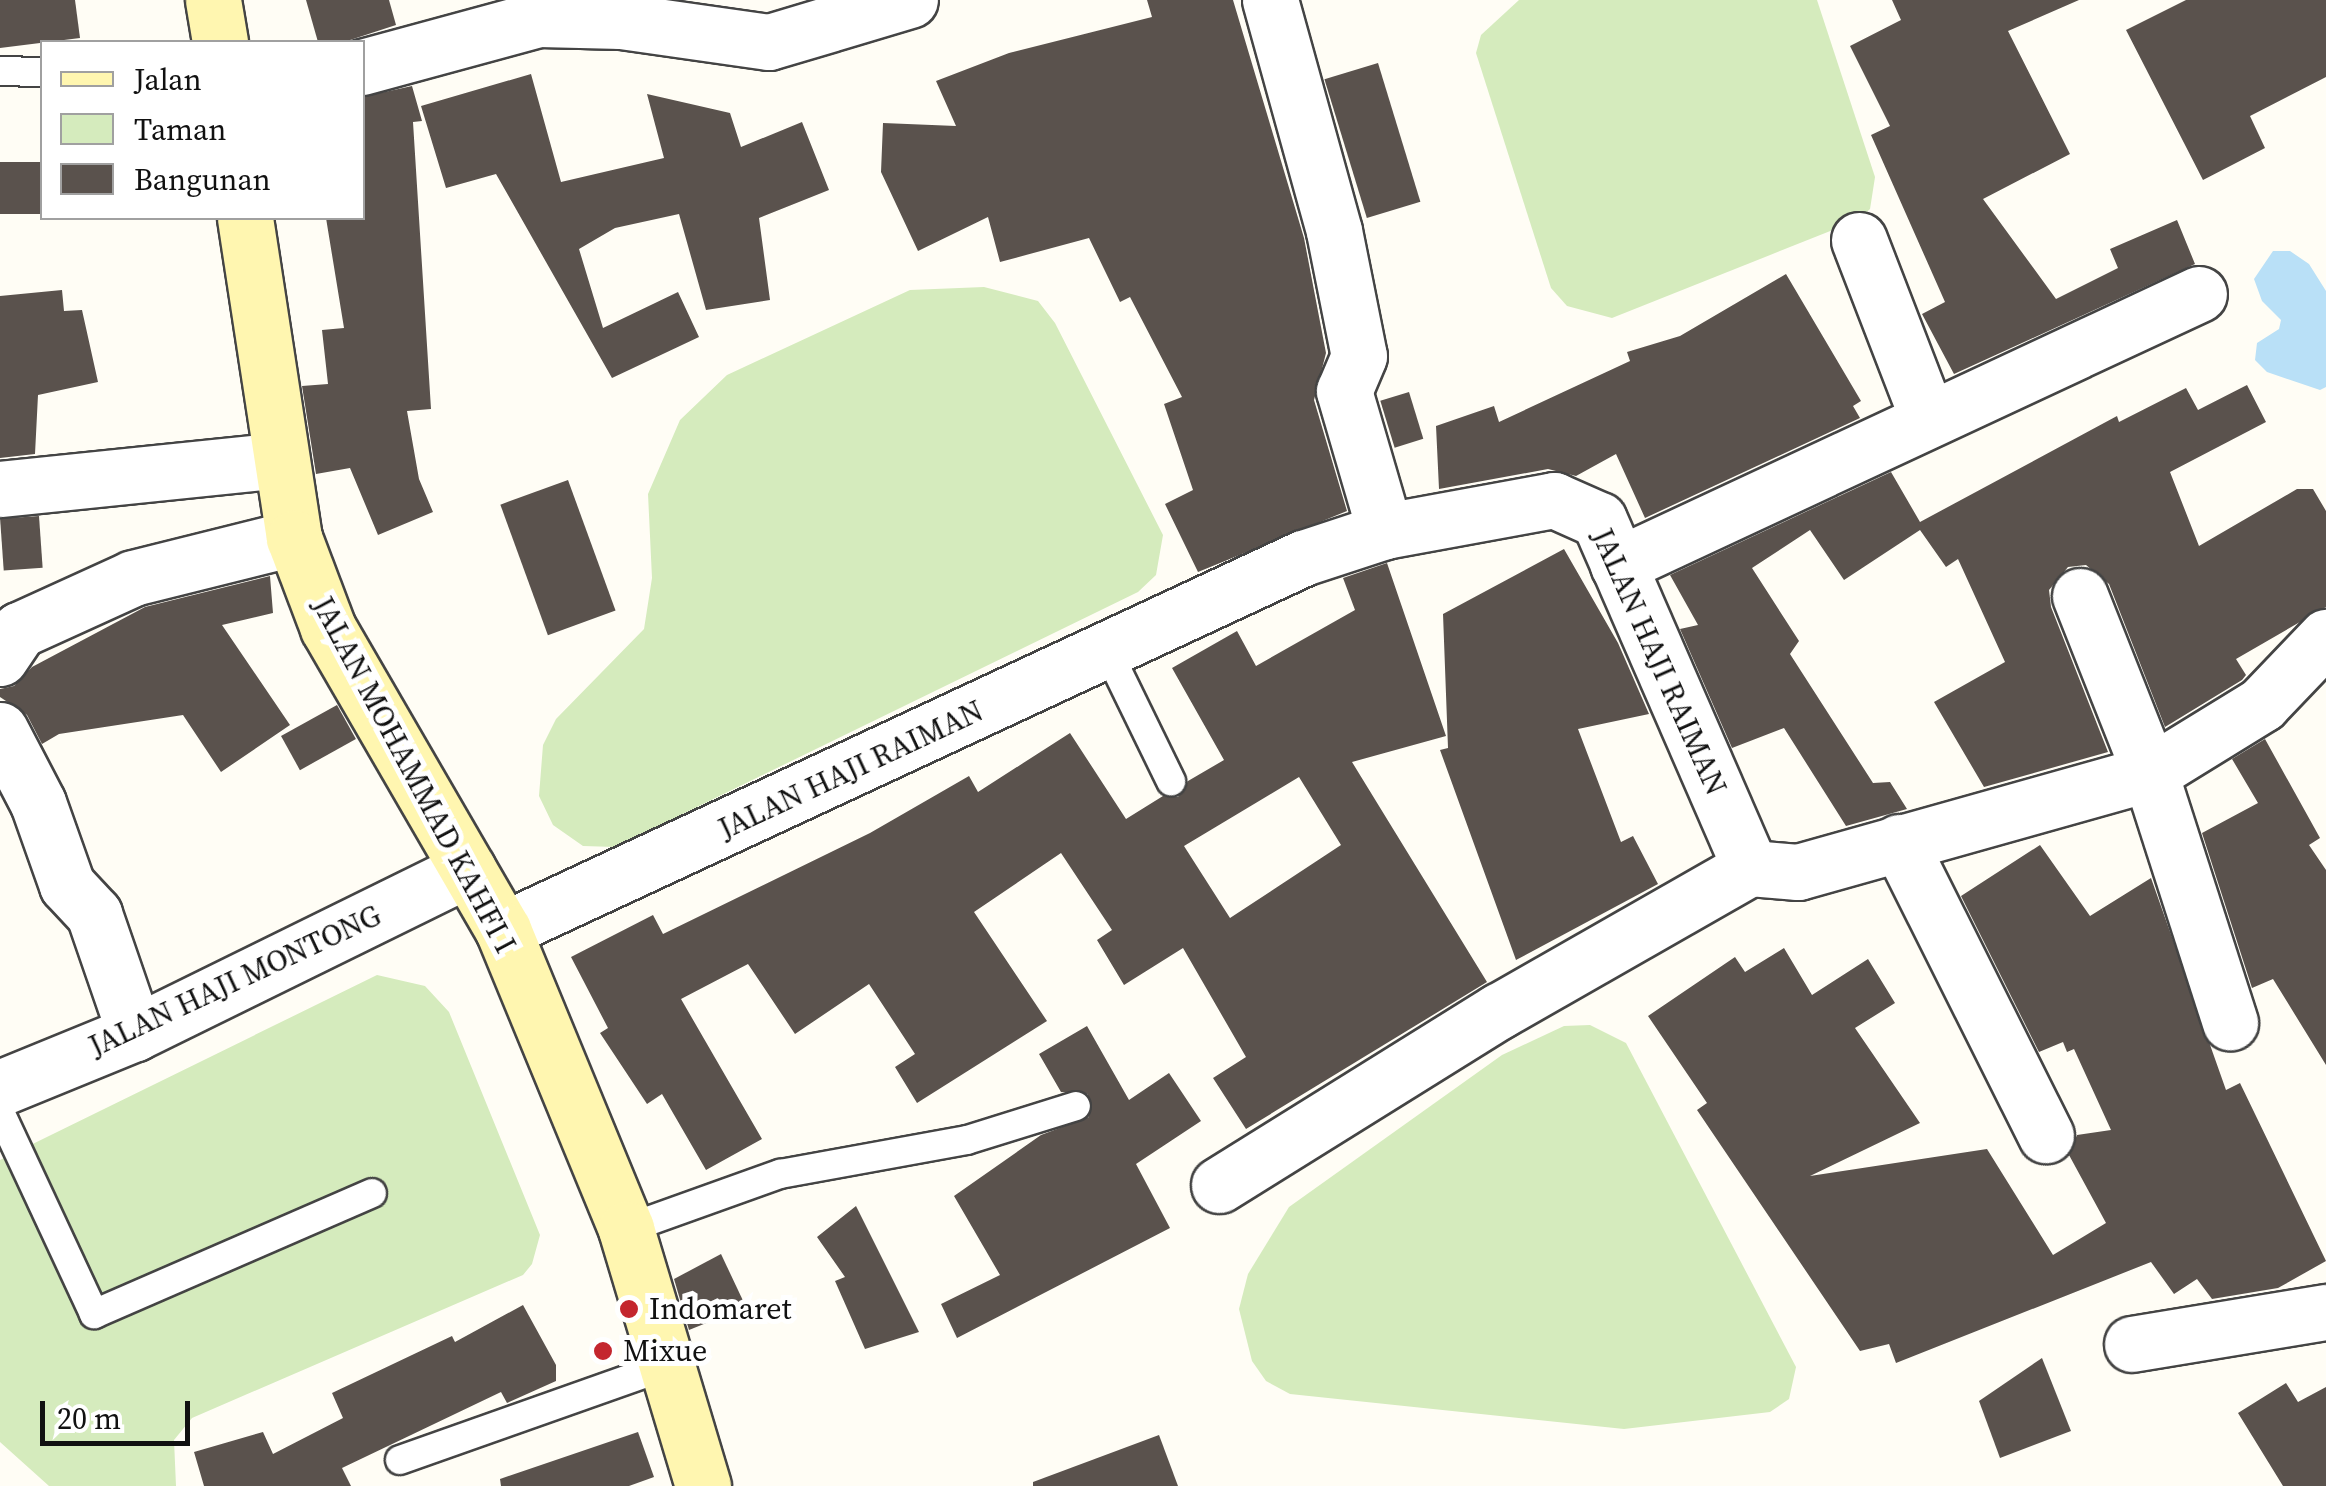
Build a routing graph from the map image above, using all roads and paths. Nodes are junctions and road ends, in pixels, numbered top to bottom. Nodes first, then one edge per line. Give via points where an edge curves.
1 (213, 0) edge
2 (910, 0) edge
3 (1270, 0) edge
4 (618, 10) edge
5 (220, 40) edge
6 (365, 66) edge
7 (0, 71) edge
8 (40, 72) edge
9 (245, 220) edge
10 (1859, 240) dead end
11 (2199, 294) dead end
12 (1928, 419) junction
13 (279, 460) junction
14 (0, 489) edge
15 (1385, 531) junction
16 (294, 538) junction
17 (1618, 565) junction
18 (2080, 596) dead end
19 (2326, 637) edge
20 (1108, 652) junction
21 (0, 658) edge
22 (0, 730) edge
23 (2150, 774) junction
24 (1171, 780) dead end
25 (1899, 842) junction
26 (1750, 868) junction
27 (468, 869) junction
28 (502, 930) junction
29 (2230, 1022) dead end
30 (135, 1033) junction
31 (0, 1088) edge
32 (1076, 1106) dead end
33 (0, 1112) edge
34 (2046, 1136) dead end
35 (1218, 1184) dead end
36 (372, 1194) dead end
37 (626, 1230) junction
38 (2326, 1312) edge
39 (2132, 1344) dead end
40 (666, 1366) junction
41 (400, 1460) dead end
42 (703, 1486) edge

1 - 5 main road
2 - 4 street via 769,42
3 - 15 street via 1334,231 1359,356 1344,391
4 - 6 street via 540,19
7 - 8 lane
9 - 13 main road, JALAN MOHAMMAD KAHFI I
10 - 12 street
11 - 12 street
12 - 17 street
13 - 14 street
13 - 16 main road, JALAN MOHAMMAD KAHFI I
15 - 17 street, JALAN HAJI RAIMAN via 1554,500 1599,520
15 - 20 street, JALAN HAJI RAIMAN via 1304,558
16 - 21 street via 133,578 19,630
16 - 27 main road, JALAN MOHAMMAD KAHFI I via 328,628
17 - 26 street, JALAN HAJI RAIMAN
18 - 23 street
19 - 23 street via 2262,704
20 - 24 lane
20 - 28 street, JALAN HAJI RAIMAN
22 - 30 street via 38,803 67,884 94,914
23 - 25 street
23 - 29 street
25 - 26 street via 1798,872
25 - 34 street
26 - 35 street
27 - 28 main road, JALAN MOHAMMAD KAHFI I
27 - 30 street, JALAN HAJI MONTONG
28 - 37 main road, JALAN MOHAMMAD KAHFI I
30 - 31 street, JALAN HAJI MONTONG
32 - 37 lane via 967,1140 780,1174
33 - 36 lane via 94,1314
37 - 40 main road, JALAN MOHAMMAD KAHFI I
38 - 39 street
40 - 41 lane
40 - 42 main road, JALAN MOHAMMAD KAHFI I

